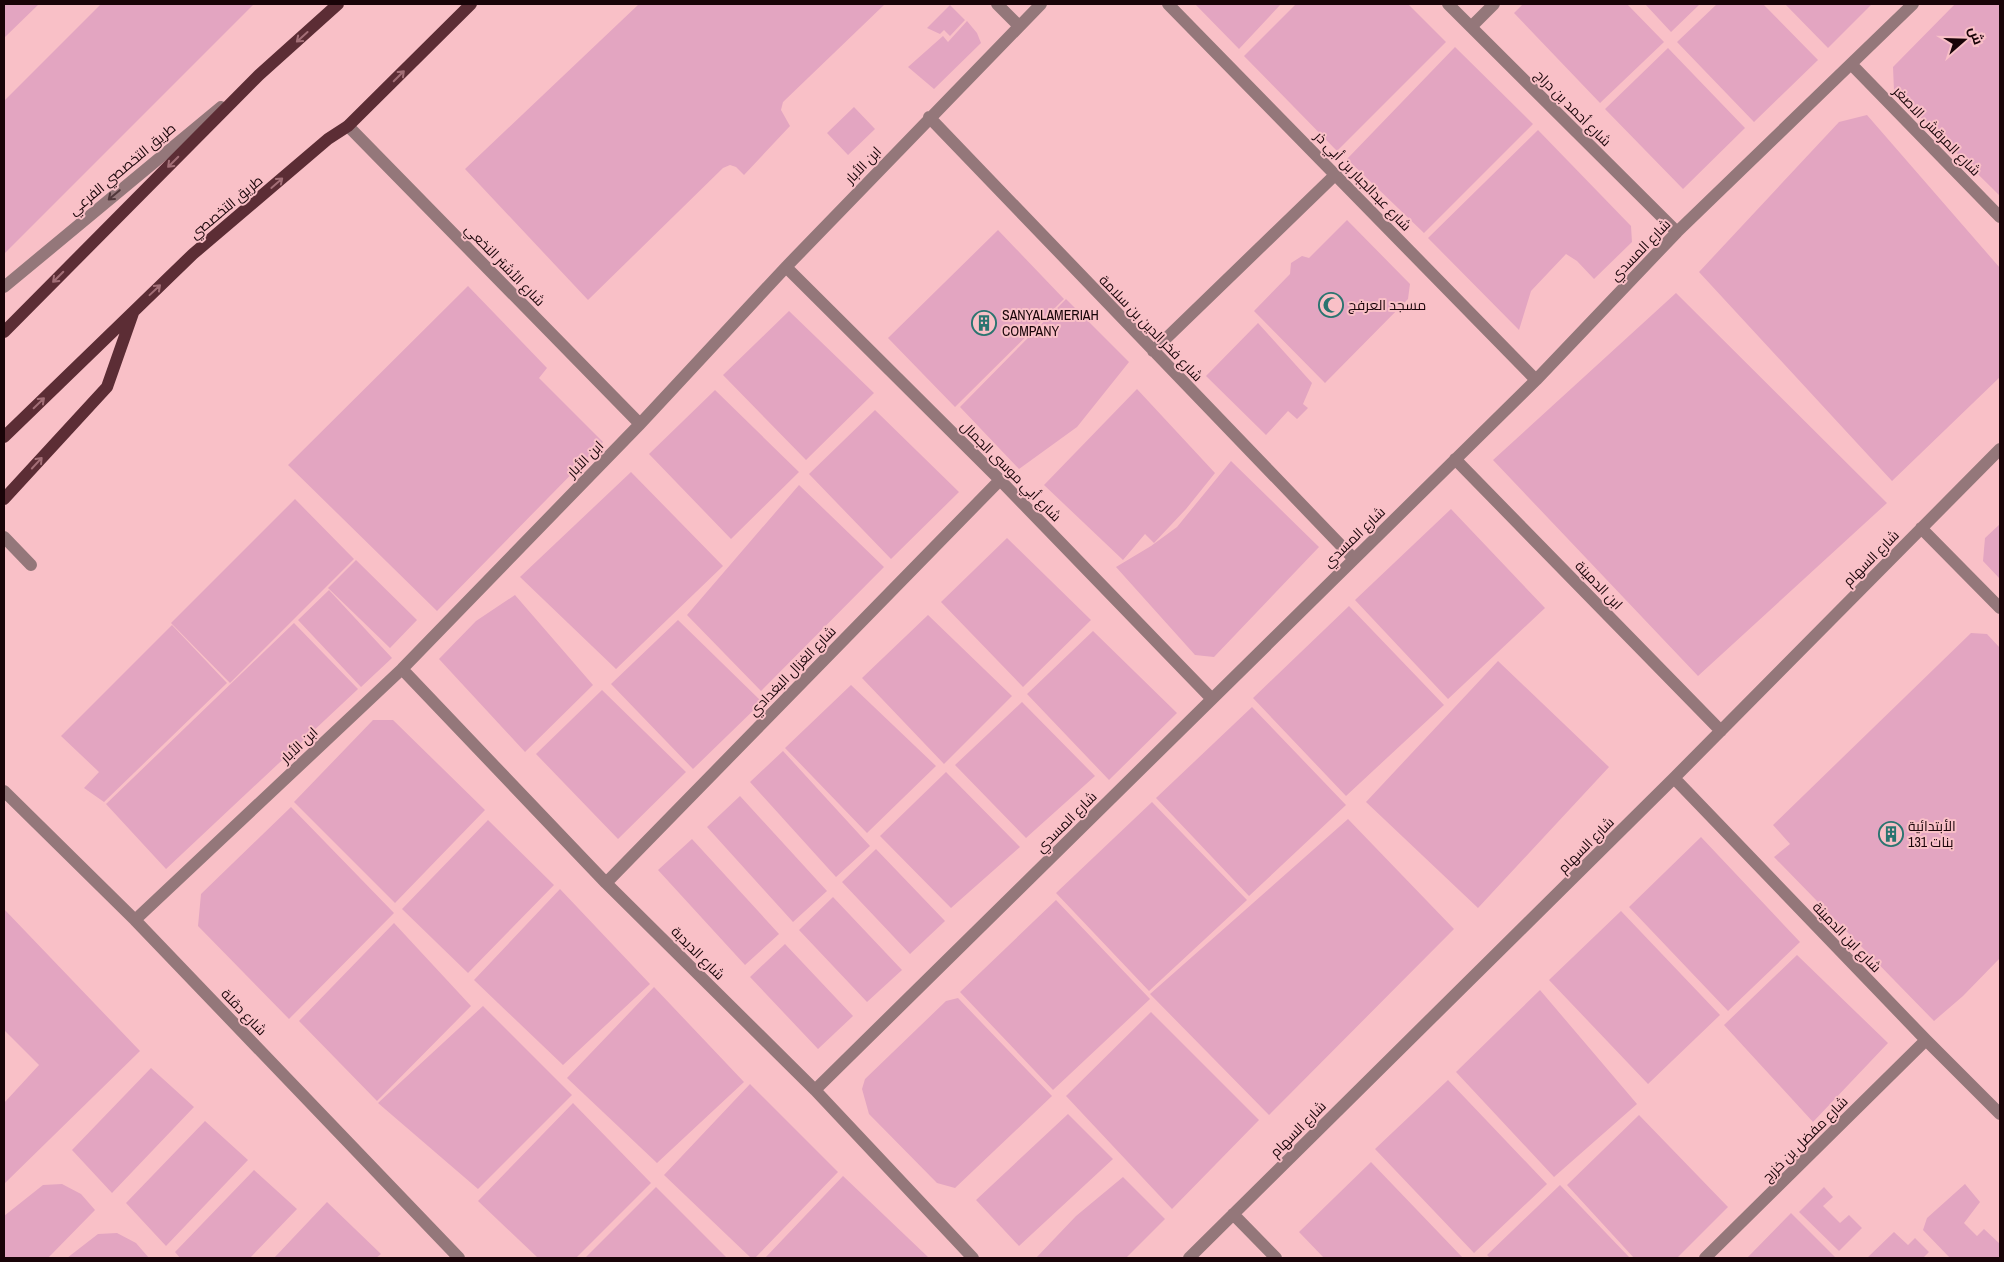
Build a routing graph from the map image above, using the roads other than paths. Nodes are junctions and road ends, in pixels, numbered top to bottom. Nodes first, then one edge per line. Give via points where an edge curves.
1 (338, 4) edge
2 (471, 4) edge
3 (998, 4) edge
4 (1041, 4) edge
5 (1168, 4) edge
6 (1448, 4) edge
7 (1494, 4) edge
8 (1913, 4) edge
9 (1019, 26) junction
10 (1470, 27) junction
11 (1852, 65) junction
12 (260, 75) junction
13 (929, 118) junction
14 (348, 126) junction
15 (1336, 174) junction
16 (2000, 217) edge
17 (1677, 232) junction
18 (786, 267) junction
19 (4, 287) edge
20 (135, 310) junction
21 (4, 332) edge
22 (1153, 351) junction
23 (1536, 380) junction
24 (640, 424) junction
25 (4, 437) edge
26 (2000, 449) edge
27 (1455, 459) junction
28 (1000, 480) junction
29 (4, 498) edge
30 (1921, 528) junction
31 (4, 537) edge
32 (1353, 558) junction
33 (31, 565) dead end
34 (2000, 608) edge
35 (402, 669) junction
36 (1212, 699) junction
37 (1721, 731) junction
38 (1674, 778) junction
39 (4, 791) edge
40 (606, 882) junction
41 (135, 920) junction
42 (1926, 1040) junction
43 (815, 1090) junction
44 (2000, 1114) edge
45 (1233, 1214) junction
46 (460, 1258) edge
47 (973, 1258) edge
48 (1189, 1258) edge
49 (1276, 1258) edge
50 (1705, 1258) edge

1 -> 12 main road
14 -> 2 main road, طريق التخصصي
3 - 9 street
4 - 9 street, ابن الأبار
5 - 15 street, شارع عبدالجبار بن أبي ذر
6 - 10 street, شارع أحمد بن دراج
7 - 10 street
8 - 11 street, شارع المسدي
9 - 13 street, ابن الأبار
10 - 17 street, شارع أحمد بن دراج
11 - 16 street, شارع المرقش الاصغر
11 - 17 street, شارع المسدي
12 -> 19 street, طريق التخصصي الفرعي
12 -> 21 main road
13 - 18 street, ابن الأبار
13 - 22 street, شارع فخر الدين بن سلامة
20 -> 14 main road, طريق التخصصي via 193,254 328,139
14 - 24 street, شارع الأشتر النخعي
15 - 22 street
15 - 23 street, شارع عبدالجبار بن أبي ذر
17 - 23 street, شارع المسدي
18 - 24 street, ابن الأبار
18 - 28 street, شارع أبي موسى الجمال
25 -> 20 main road, طريق التخصصي
29 -> 20 main road via 107,386
22 - 32 street, شارع فخر الدين بن سلامة
23 - 27 street, شارع المسدي
24 - 35 street, ابن الأبار
26 - 30 street, شارع السهام
27 - 32 street, شارع المسدي
27 - 37 street, ابن الدمينة
28 - 36 street, شارع أبي موسى الجمال
28 - 40 street, شارع الغزال البغدادي
30 - 34 street
30 - 37 street, شارع السهام
31 - 33 street
32 - 36 street, شارع المسدي
35 - 40 street, شارع الدبدبة
35 - 41 street, ابن الأبار
36 - 43 street, شارع المسدي
37 - 38 street, شارع السهام
38 - 42 street, شارع ابن الدمينة
38 - 45 street, شارع السهام
39 - 41 street, شارع دقلة
40 - 43 street, شارع الدبدبة
41 - 46 street, شارع دقلة
42 - 44 street, شارع ابن الدمينة
42 - 50 street, شارع مفضل بن خزرج
43 - 47 street, شارع الدبدبة
45 - 48 street, شارع السهام
45 - 49 street

